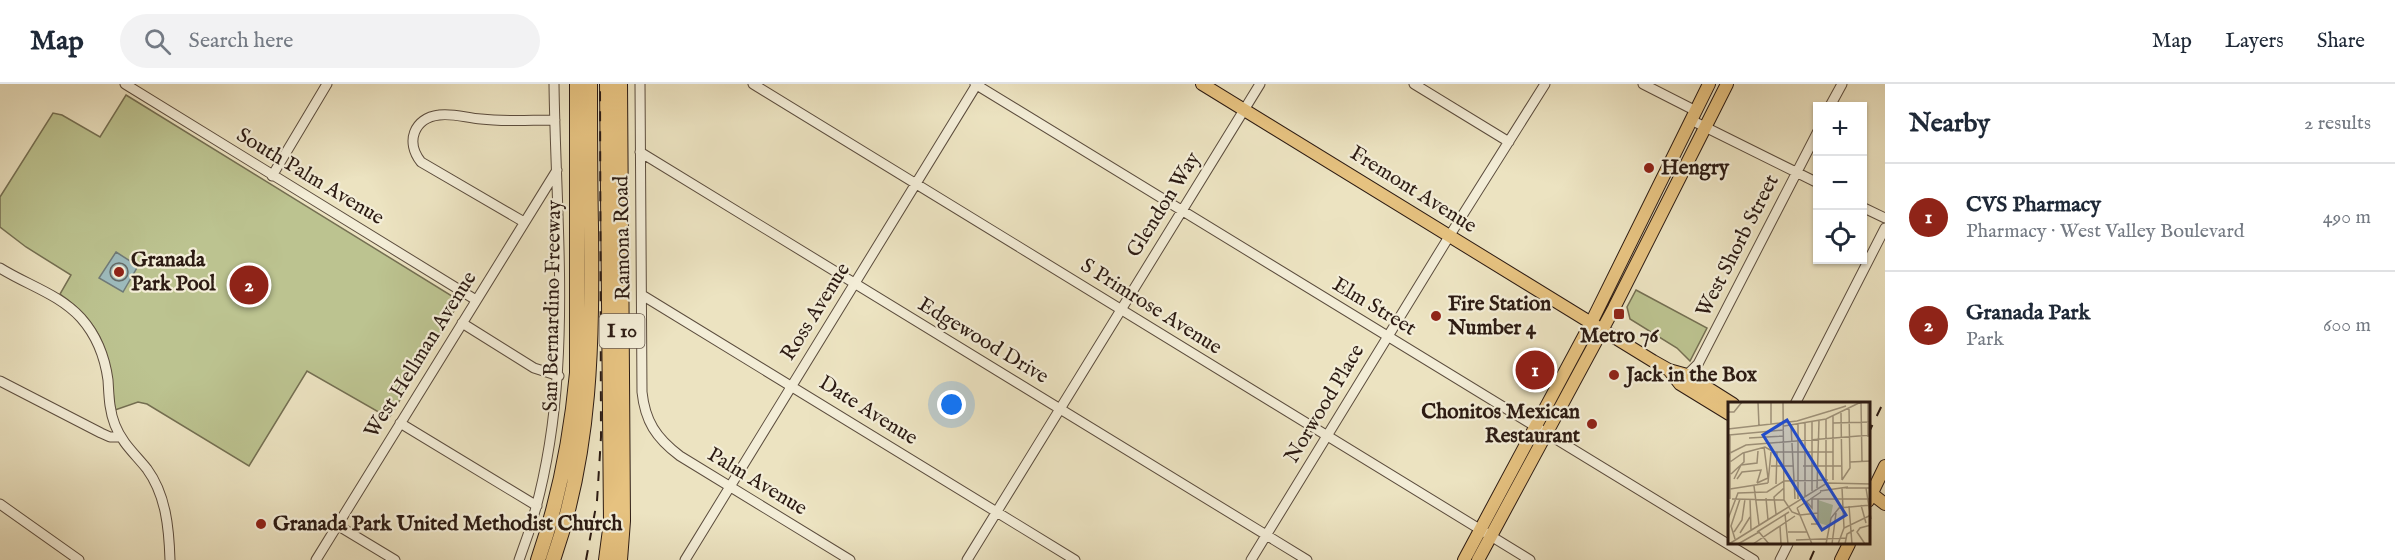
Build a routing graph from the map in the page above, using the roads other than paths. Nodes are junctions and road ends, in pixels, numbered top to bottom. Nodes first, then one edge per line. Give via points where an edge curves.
1 (327, 84) edge
2 (554, 84) edge
3 (571, 84) edge
4 (577, 84) edge
5 (590, 84) edge
6 (607, 84) edge
7 (622, 84) edge
8 (640, 84) edge
9 (753, 84) edge
10 (976, 84) edge
11 (1202, 84) edge
12 (1260, 84) edge
13 (1414, 84) edge
14 (1545, 84) edge
15 (1643, 84) edge
16 (1709, 84) edge
17 (1727, 84) edge
18 (1842, 84) edge
19 (125, 85) edge
20 (1832, 102) edge
21 (1244, 109) junction
22 (1693, 116) junction
23 (555, 120) junction
24 (1705, 127) junction
25 (1813, 140) edge
26 (1509, 142) junction
27 (640, 152) junction
28 (557, 170) junction
29 (1796, 172) junction
30 (272, 176) junction
31 (1813, 180) edge
32 (915, 183) junction
33 (577, 191) junction
34 (1867, 209) edge
35 (1182, 211) junction
36 (1885, 218) edge
37 (524, 222) junction
38 (1885, 228) edge
39 (1450, 235) junction
40 (0, 268) edge
41 (854, 283) junction
42 (642, 295) junction
43 (476, 300) junction
44 (1121, 309) junction
45 (1591, 322) junction
46 (462, 323) junction
47 (1603, 330) junction
48 (1388, 336) junction
49 (1669, 370) junction
50 (1687, 375) junction
51 (559, 376) junction
52 (0, 381) edge
53 (792, 386) junction
54 (1730, 402) edge
55 (1796, 402) edge
56 (1060, 409) junction
57 (1728, 413) edge
58 (400, 423) junction
59 (651, 426) joint
60 (1534, 426) junction
61 (1546, 434) junction
62 (120, 436) junction
63 (1327, 436) junction
64 (1885, 466) edge
65 (563, 474) junction
66 (730, 487) junction
67 (1870, 496) edge
68 (1885, 498) edge
69 (0, 504) edge
70 (1885, 504) edge
71 (537, 506) junction
72 (997, 512) junction
73 (568, 517) junction
74 (337, 525) junction
75 (1480, 529) junction
76 (1266, 536) junction
77 (1492, 537) junction
78 (1728, 544) edge
79 (1729, 545) edge
80 (1787, 545) edge
81 (1848, 545) edge
82 (79, 560) edge
83 (170, 560) edge
84 (316, 560) edge
85 (395, 560) edge
86 (519, 560) edge
87 (538, 560) edge
88 (553, 560) edge
89 (606, 560) edge
90 (620, 560) edge
91 (685, 560) edge
92 (850, 560) edge
93 (967, 560) edge
94 (1075, 560) edge
95 (1251, 560) edge
96 (1306, 560) edge
97 (1464, 560) edge
98 (1478, 560) edge
99 (1530, 560) edge
100 (1754, 560) edge
101 (1780, 560) edge
102 (1841, 560) edge

1 - 30 street
2 - 23 street
3 - 33 highway
4 - 33 highway, San Bernardino Freeway / I 10
5 - 73 highway via 591,364 582,446
6 - 89 highway via 611,522
7 - 90 highway, I 10
8 - 27 street, Ramona Road
9 - 32 street, S Primrose Avenue
10 - 32 street, Ross Avenue
10 - 35 street, Elm Street
11 - 21 main road, Fremont Avenue
12 - 21 street, Glendon Way
13 - 26 street
14 - 26 street, Norwood Place
15 - 22 street
16 - 22 main road
17 - 24 main road
18 - 20 street
19 - 30 street, South Palm Avenue
21 - 35 street, Glendon Way
21 - 39 main road, Fremont Avenue
22 - 24 street
22 - 45 main road
23 - 28 street
23 - 37 street via 439,115 422,122 412,137 415,155 421,162
24 - 29 street
24 - 47 main road
25 - 29 street, West Shorb Street
26 - 39 street, Norwood Place
27 - 41 street, Edgewood Drive
27 - 42 street, Ramona Road
28 - 37 street, West Hellman Avenue
28 - 51 street
29 - 31 street
29 - 50 street, West Shorb Street via 1698,364
30 - 43 street, South Palm Avenue
32 - 41 street, Ross Avenue
32 - 44 street, S Primrose Avenue
33 - 65 highway, San Bernardino Freeway / I 10 via 577,373
34 - 36 street
35 - 44 street, Glendon Way
35 - 48 street, Elm Street
37 - 43 street, West Hellman Avenue
38 - 55 street
39 - 45 main road, Fremont Avenue
39 - 48 street, Norwood Place
40 - 62 street via 58,298 91,332 104,360 111,412
41 - 53 street, Ross Avenue
41 - 56 street, Edgewood Drive
42 - 53 street, Date Avenue
42 - 59 street, Ramona Road via 642,392
43 - 46 street, West Hellman Avenue
44 - 56 street, Glendon Way
44 - 63 street, S Primrose Avenue
45 - 47 main road, Fremont Avenue
45 - 60 main road
46 - 51 street via 534,368
46 - 58 street, West Hellman Avenue
47 - 49 main road, Fremont Avenue
47 - 61 main road
48 - 60 street, Elm Street
48 - 63 street, Norwood Place
49 - 50 main road
49 - 57 main road via 1680,384
50 - 54 main road
51 - 71 street via 550,448
52 - 62 street via 101,433
53 - 66 street, Ross Avenue
53 - 72 street, Date Avenue
56 - 72 street, Glendon Way
56 - 76 street, Edgewood Drive
58 - 71 street
58 - 74 street, West Hellman Avenue
59 - 66 street, Palm Avenue via 669,448
60 - 61 street, Elm Street
60 - 75 main road
61 - 77 main road
61 - 78 street, Elm Street
62 - 83 street via 151,475 162,496
63 - 75 street, S Primrose Avenue
63 - 76 street, Norwood Place
64 - 67 main road
65 - 73 highway
65 - 87 highway, San Bernardino Freeway / I 10
66 - 91 street, Ross Avenue
66 - 92 street, Palm Avenue
67 - 68 main road
67 - 70 main road
69 - 82 street
71 - 86 street
72 - 93 street, Glendon Way
72 - 94 street, Date Avenue
73 - 88 highway
74 - 84 street, West Hellman Avenue
74 - 85 street
75 - 77 street, S Primrose Avenue
75 - 97 main road
76 - 95 street, Norwood Place
76 - 96 street, Edgewood Drive
77 - 98 main road
77 - 99 street, S Primrose Avenue
79 - 100 street, Elm Street
80 - 101 street
81 - 102 main road

